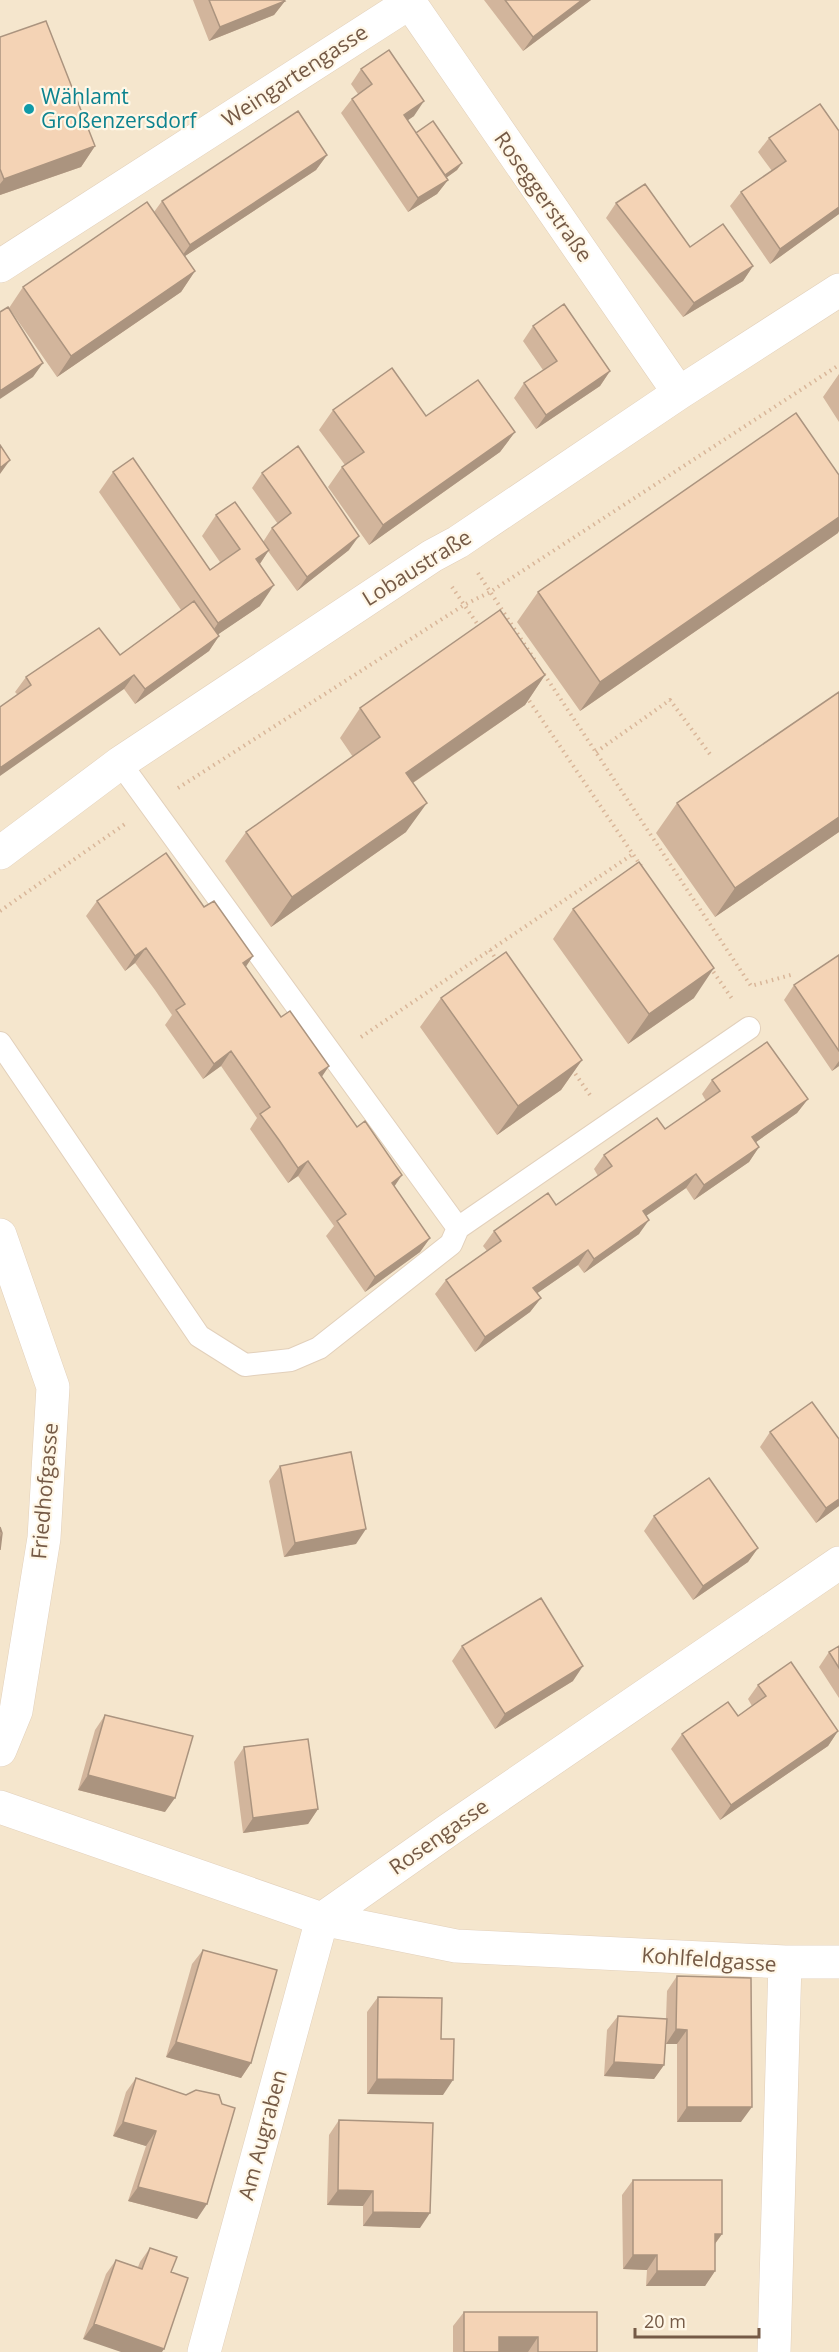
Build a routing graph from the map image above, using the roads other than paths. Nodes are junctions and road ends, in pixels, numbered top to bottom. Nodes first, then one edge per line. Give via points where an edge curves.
1 (408, 2) edge
2 (0, 266) edge
3 (839, 290) edge
4 (679, 393) junction
5 (120, 763) junction
6 (0, 853) edge
7 (748, 1028) road end
8 (0, 1043) edge
9 (458, 1228) junction
10 (0, 1235) edge
11 (839, 1563) edge
12 (8, 1710) edge
13 (0, 1750) edge
14 (0, 1807) edge
15 (322, 1919) junction
16 (785, 1962) junction
17 (839, 1962) edge
18 (204, 2352) edge
19 (774, 2352) edge

1 - 2 street, Weingartengasse
1 - 4 street, Roseggerstraße
3 - 4 street, Lobaustraße
4 - 5 street, Lobaustraße
5 - 6 street, Lobaustraße
5 - 9 lane
7 - 9 lane
8 - 9 lane via 199,1336 245,1365 291,1360 319,1348 451,1244
10 - 12 street, Friedhofgasse via 53,1387 44,1538
11 - 15 street, Rosengasse
12 - 13 street, Friedhofgasse
14 - 15 street
15 - 16 street, Kohlfeldgasse via 456,1946
15 - 18 street, Am Augraben
16 - 17 street
16 - 19 street, Kohlfeldgasse

